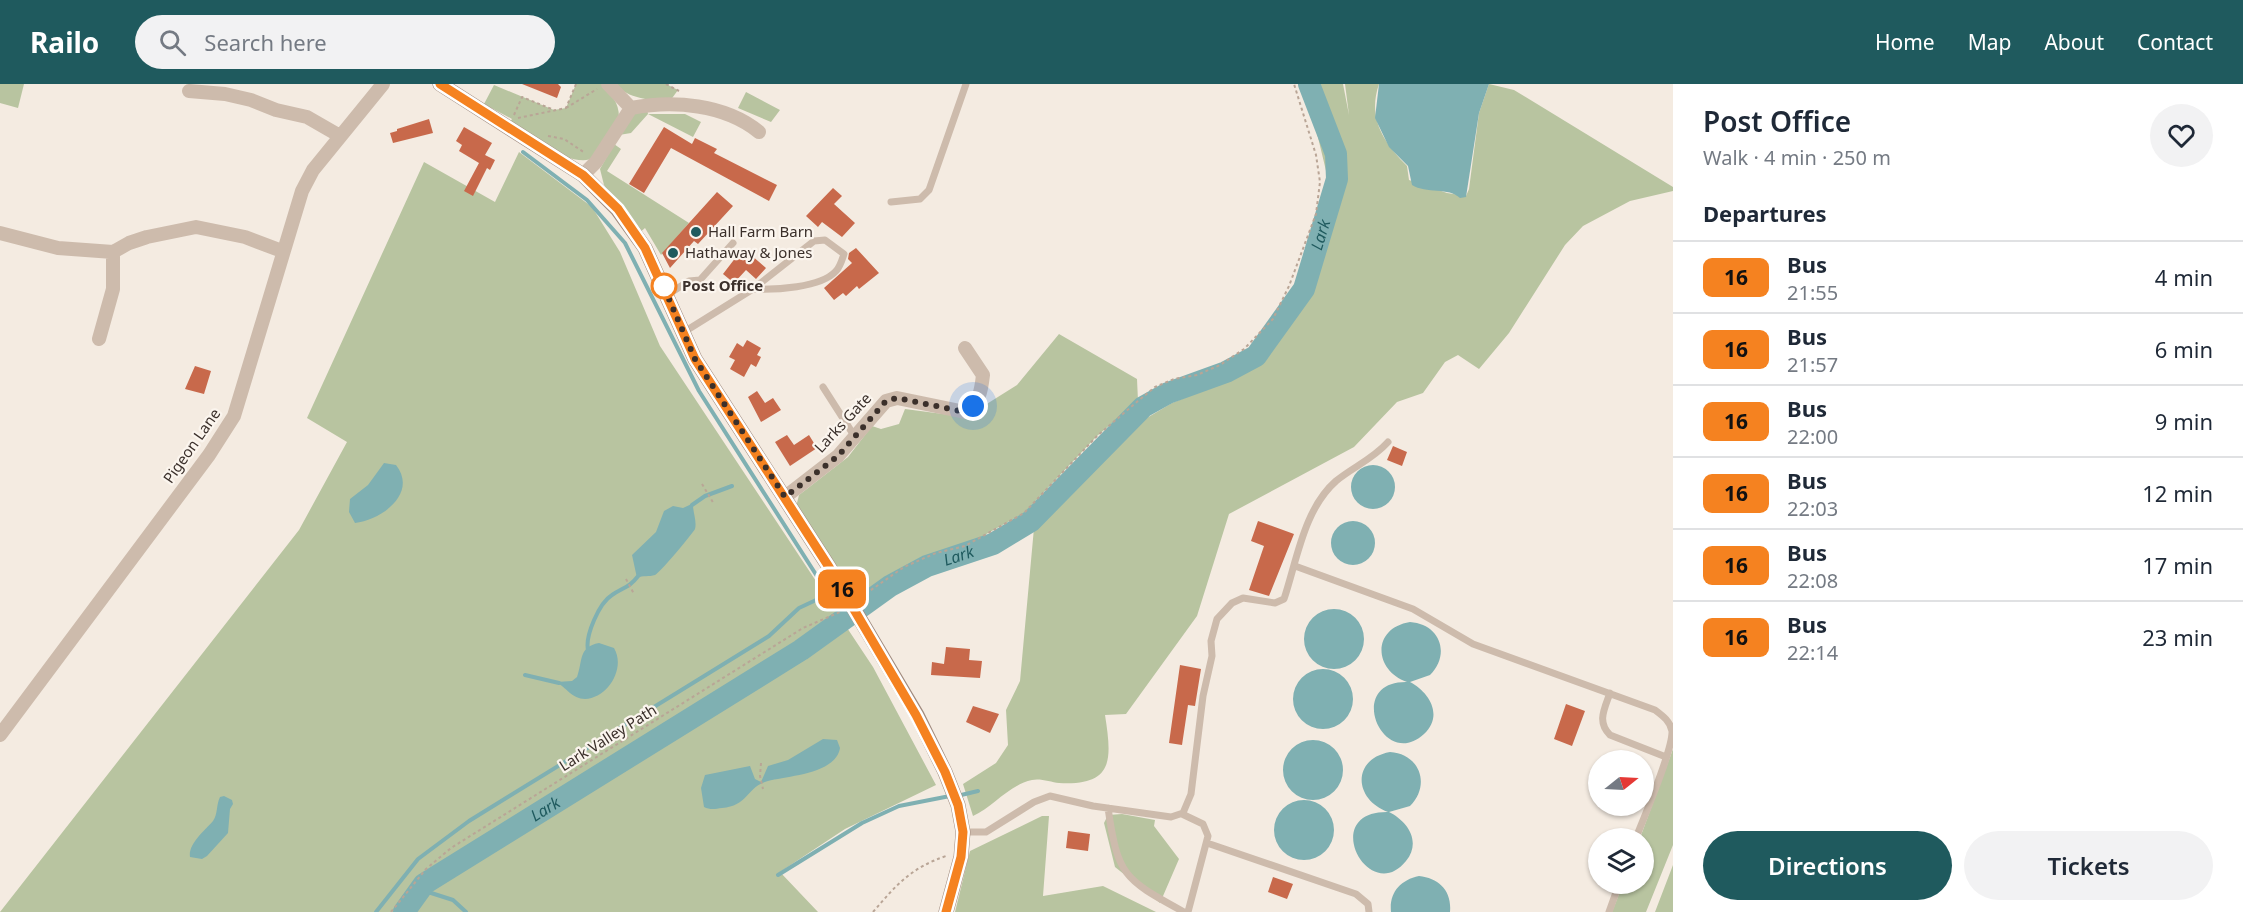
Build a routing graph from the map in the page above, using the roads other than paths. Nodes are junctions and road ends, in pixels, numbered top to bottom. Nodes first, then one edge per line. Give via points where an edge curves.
1 (384, 84) edge
2 (440, 84) edge
3 (966, 84) edge
4 (605, 85) edge
5 (189, 91) dead end
6 (631, 108) junction
7 (759, 132) dead end
8 (340, 136) junction
9 (583, 175) junction
10 (891, 202) dead end
11 (0, 233) edge
12 (733, 243) dead end
13 (282, 251) junction
14 (113, 252) junction
15 (753, 289) junction
16 (667, 295) junction
17 (682, 333) junction
18 (99, 339) dead end
19 (965, 348) dead end
20 (823, 387) dead end
21 (855, 437) junction
22 (1388, 442) dead end
23 (785, 497) junction
24 (1294, 566) junction
25 (1610, 693) junction
26 (0, 735) edge
27 (1666, 757) junction
28 (1108, 808) junction
29 (1182, 813) junction
30 (1640, 828) edge
31 (963, 832) junction
32 (1207, 843) junction
33 (1615, 894) edge
34 (946, 912) edge
35 (1186, 912) edge
36 (1369, 912) edge
37 (1609, 912) edge

1 - 8 street, Pigeon Lane
2 - 9 main road
3 - 10 lane via 929,190 920,199
4 - 6 street
5 - 8 street via 251,100 307,117
6 - 7 street via 695,107 724,112
6 - 9 street
8 - 13 street, Pigeon Lane via 302,191
9 - 16 main road via 632,228
11 - 14 street via 57,248
12 - 16 lane via 700,280 689,281
13 - 14 street via 245,237 196,227 147,237
13 - 26 street, Pigeon Lane via 234,416
14 - 18 street via 113,289
15 - 15 lane via 780,289 827,279 837,271 844,254 825,240 814,241
15 - 17 lane
16 - 17 main road
17 - 23 main road via 710,385
19 - 21 street, Larks Gate via 983,375 979,399 973,406 965,412 897,398 886,401
20 - 21 lane
21 - 23 street, Larks Gate via 838,456
22 - 24 lane via 1322,497 1313,510
23 - 31 main road via 932,743 956,799
24 - 25 lane via 1413,609 1473,644
24 - 29 lane via 1284,599 1279,602 1243,598 1232,603 1217,619 1191,794
25 - 27 lane via 1667,718 1672,732
25 - 27 lane via 1602,716 1605,730
27 - 30 lane
28 - 29 lane via 1171,817
28 - 31 lane via 1050,796 986,832
28 - 35 lane via 1115,845 1127,876 1140,888
29 - 32 lane via 1203,824
31 - 34 main road via 961,857
32 - 35 lane
32 - 36 lane via 1356,894 1368,904
33 - 37 lane

